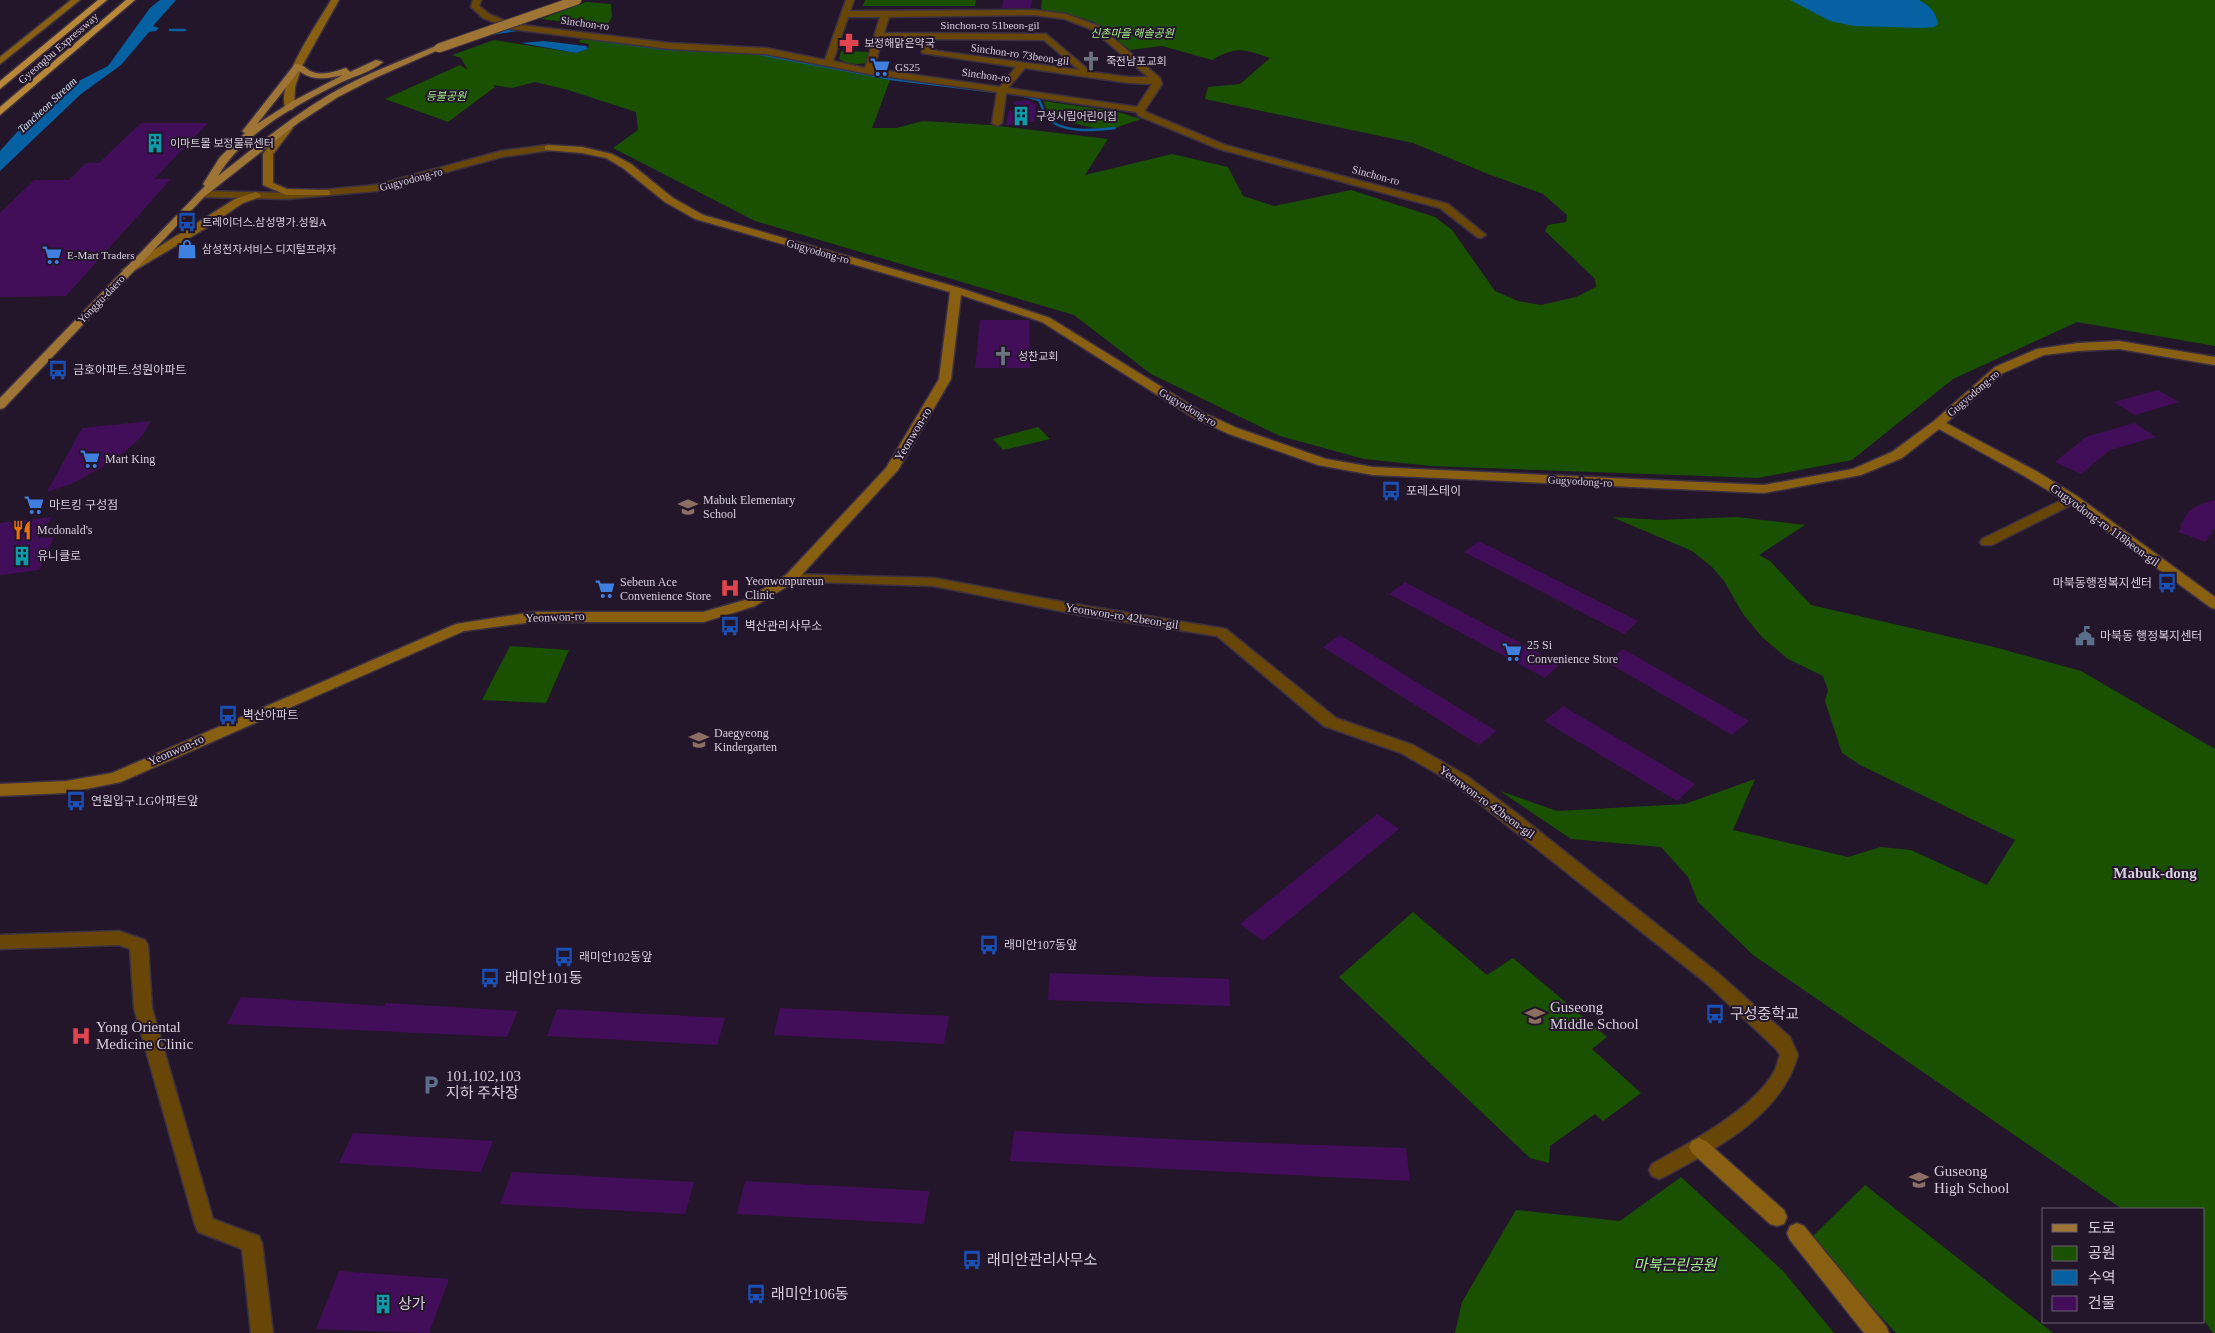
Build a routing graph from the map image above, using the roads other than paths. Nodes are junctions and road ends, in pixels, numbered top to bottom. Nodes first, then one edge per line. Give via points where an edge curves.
1 (76, 0) edge
2 (103, 0) edge
3 (131, 0) edge
4 (335, 0) edge
5 (477, 0) edge
6 (560, 0) edge
7 (577, 0) edge
8 (850, 0) edge
9 (845, 14) junction
10 (885, 14) junction
11 (1017, 25) junction
12 (879, 36) junction
13 (925, 36) junction
14 (438, 44) junction
15 (410, 50) dead end
16 (0, 61) edge
17 (828, 63) junction
18 (298, 66) junction
19 (1022, 66) junction
20 (869, 71) junction
21 (1088, 74) junction
22 (1157, 80) junction
23 (0, 86) edge
24 (1002, 90) junction
25 (289, 108) junction
26 (1140, 110) junction
27 (0, 112) edge
28 (997, 123) dead end
29 (288, 128) junction
30 (225, 158) junction
31 (239, 165) junction
32 (326, 193) junction
33 (201, 194) junction
34 (256, 195) junction
35 (1481, 235) dead end
36 (128, 270) junction
37 (956, 290) junction
38 (2215, 361) edge
39 (0, 405) edge
40 (1938, 424) junction
41 (2072, 499) junction
42 (1987, 542) dead end
43 (791, 578) junction
44 (2215, 604) edge
45 (0, 790) edge
46 (0, 942) edge
47 (1699, 1147) junction
48 (1659, 1170) dead end
49 (1777, 1217) dead end
50 (1797, 1233) dead end
51 (262, 1333) edge
52 (1878, 1333) edge

1 - 16 street
2 - 23 highway, Gyeongbu Expressway
3 - 27 highway, Gyeongbu Expressway
4 - 18 street
5 - 17 street, Sinchon-ro via 476,6 486,16 511,26 662,46 766,51
6 - 14 main road
7 - 14 main road, bridge
8 - 9 street
9 - 10 street
9 - 17 street
10 - 11 street
10 - 12 street
11 - 13 street, Sinchon-ro 51beon-gil
11 - 21 street, Sinchon-ro 51beon-gil via 1046,37
11 - 22 street via 1056,16 1087,22
12 - 13 street, Sinchon-ro 51beon-gil
12 - 20 street
13 - 19 street, Sinchon-ro 73beon-gil via 925,50 928,52
14 - 15 main road
14 - 29 main road, Yonggu-daero via 335,95
17 - 20 street, Sinchon-ro
18 - 25 street via 290,87
18 - 25 main road, Yonggu-daero via 306,74 318,76 337,74 388,58
18 - 30 main road
19 - 21 street, Sinchon-ro 73beon-gil
19 - 24 street
20 - 24 street, Sinchon-ro
21 - 22 street, Sinchon-ro 73beon-gil
22 - 26 street
24 - 26 street, Sinchon-ro
24 - 28 street
25 - 30 main road, Yonggu-daero
25 - 31 main road via 284,121
25 - 33 main road
26 - 35 street, Sinchon-ro via 1142,114 1222,147 1444,206
29 - 31 main road, Yonggu-daero
29 - 32 street via 268,154 268,185 286,192
30 - 33 main road, Yonggu-daero
31 - 33 main road, Yonggu-daero
32 - 34 street, Gugyodong-ro
32 - 37 street, Gugyodong-ro via 376,188 501,154 548,148 582,150 609,156 627,166 669,200 699,217
33 - 34 street, Gugyodong-ro
33 - 36 main road, Yonggu-daero
34 - 36 street via 239,201
36 - 39 main road, Yonggu-daero
37 - 40 street, Gugyodong-ro via 1046,320 1198,416 1323,462 1373,471 1764,489 1856,472 1897,455
37 - 43 street, Yeonwon-ro via 945,379 891,470
38 - 40 street, Gugyodong-ro via 2119,345 2041,352 1999,370
40 - 41 street, Gugyodong-ro 118beon-gil
41 - 42 street
41 - 44 street, Gugyodong-ro 118beon-gil
43 - 45 street, Yeonwon-ro via 750,604 704,617 533,617 461,627 115,778 66,787
43 - 47 street, Yeonwon-ro 42beon-gil via 934,582 1220,632 1330,722 1407,749 1461,780 1712,978 1783,1043 1789,1055 1784,1073 1776,1084 1754,1108
46 - 51 street via 119,938 139,945 143,1008 198,1205 205,1225 252,1243
47 - 48 street, Yeonwon-ro 42beon-gil
47 - 49 street
50 - 52 street

